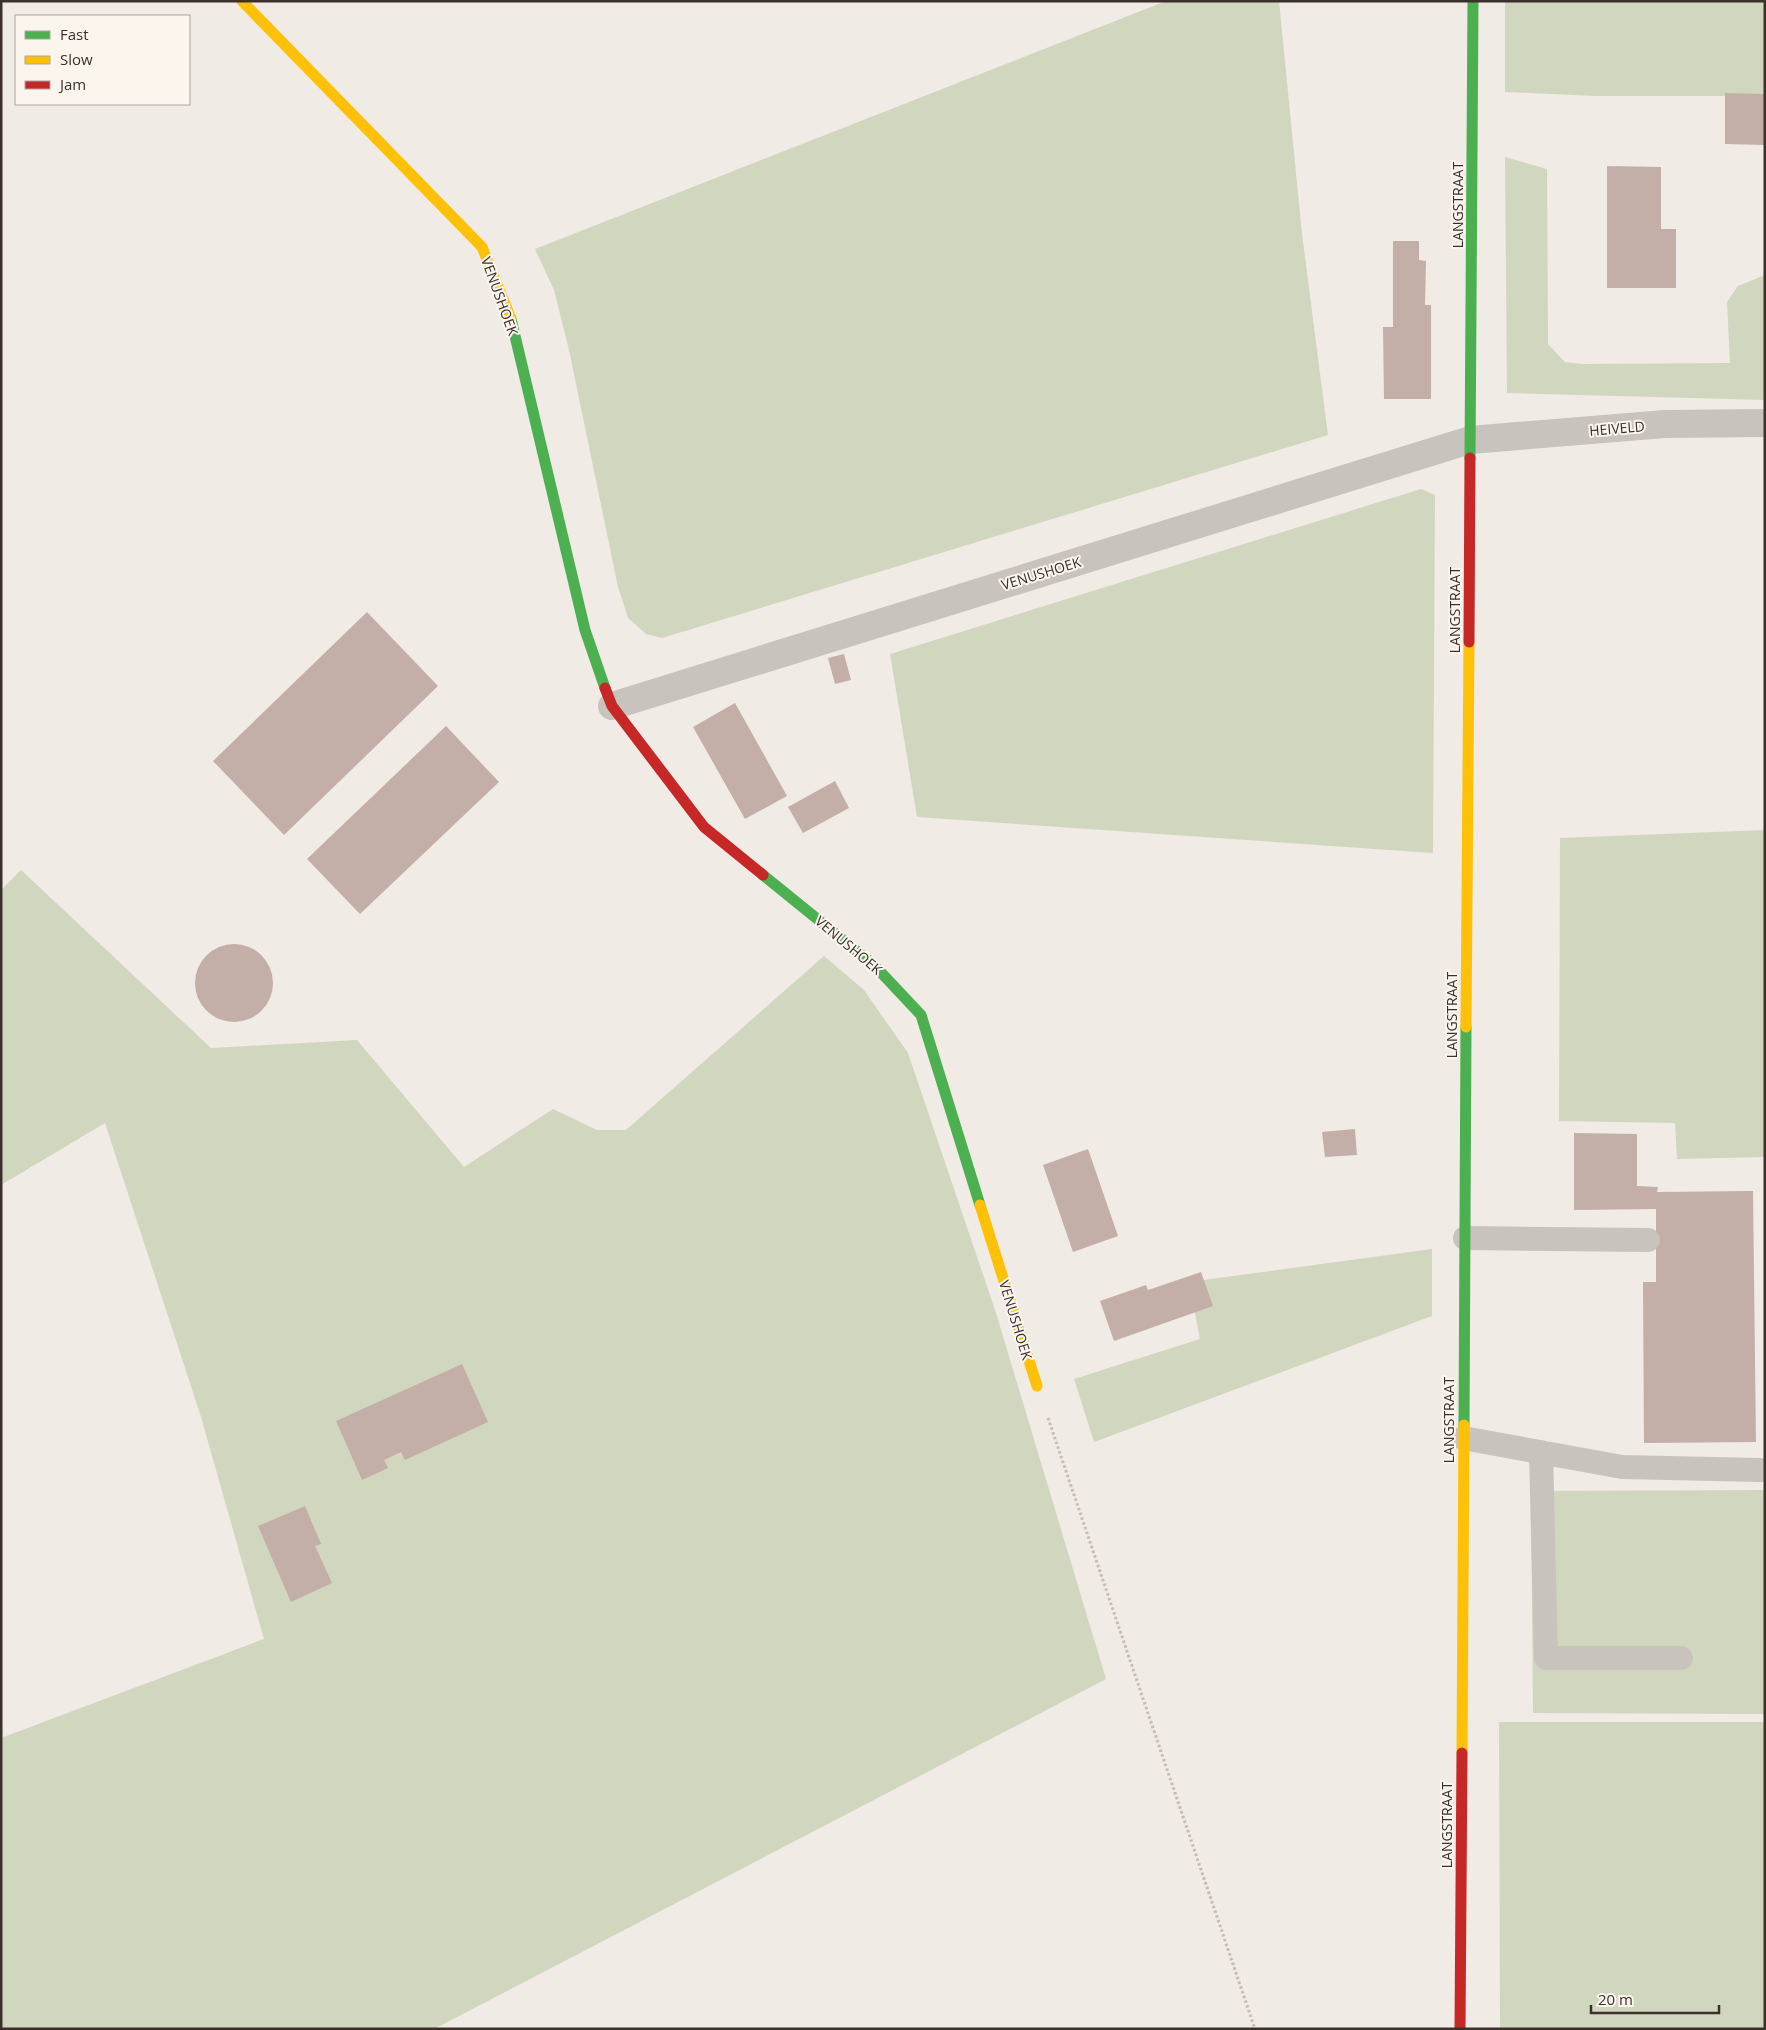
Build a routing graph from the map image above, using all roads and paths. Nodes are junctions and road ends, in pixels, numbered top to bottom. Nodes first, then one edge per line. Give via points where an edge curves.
1 (242, 1) edge
2 (1473, 1) edge
3 (1765, 423) edge
4 (1470, 440) junction
5 (612, 706) junction
6 (1465, 1238) junction
7 (1648, 1240) dead end
8 (1037, 1386) joint
9 (1463, 1438) junction
10 (1541, 1452) junction
11 (1760, 1470) dead end
12 (1681, 1658) dead end
13 (1255, 2029) edge
14 (1460, 2029) edge

1 - 5 street, VENUSHOEK via 482,247 511,319 585,630
2 - 4 street, LANGSTRAAT
3 - 4 street, HEIVELD via 1665,424
4 - 5 street, VENUSHOEK
4 - 6 street, LANGSTRAAT
5 - 8 street, VENUSHOEK via 704,827 874,965 921,1016
6 - 7 lane
6 - 9 street, LANGSTRAAT
8 - 13 path
9 - 10 lane
9 - 14 street, LANGSTRAAT
10 - 11 lane via 1622,1468
10 - 12 lane via 1546,1658

